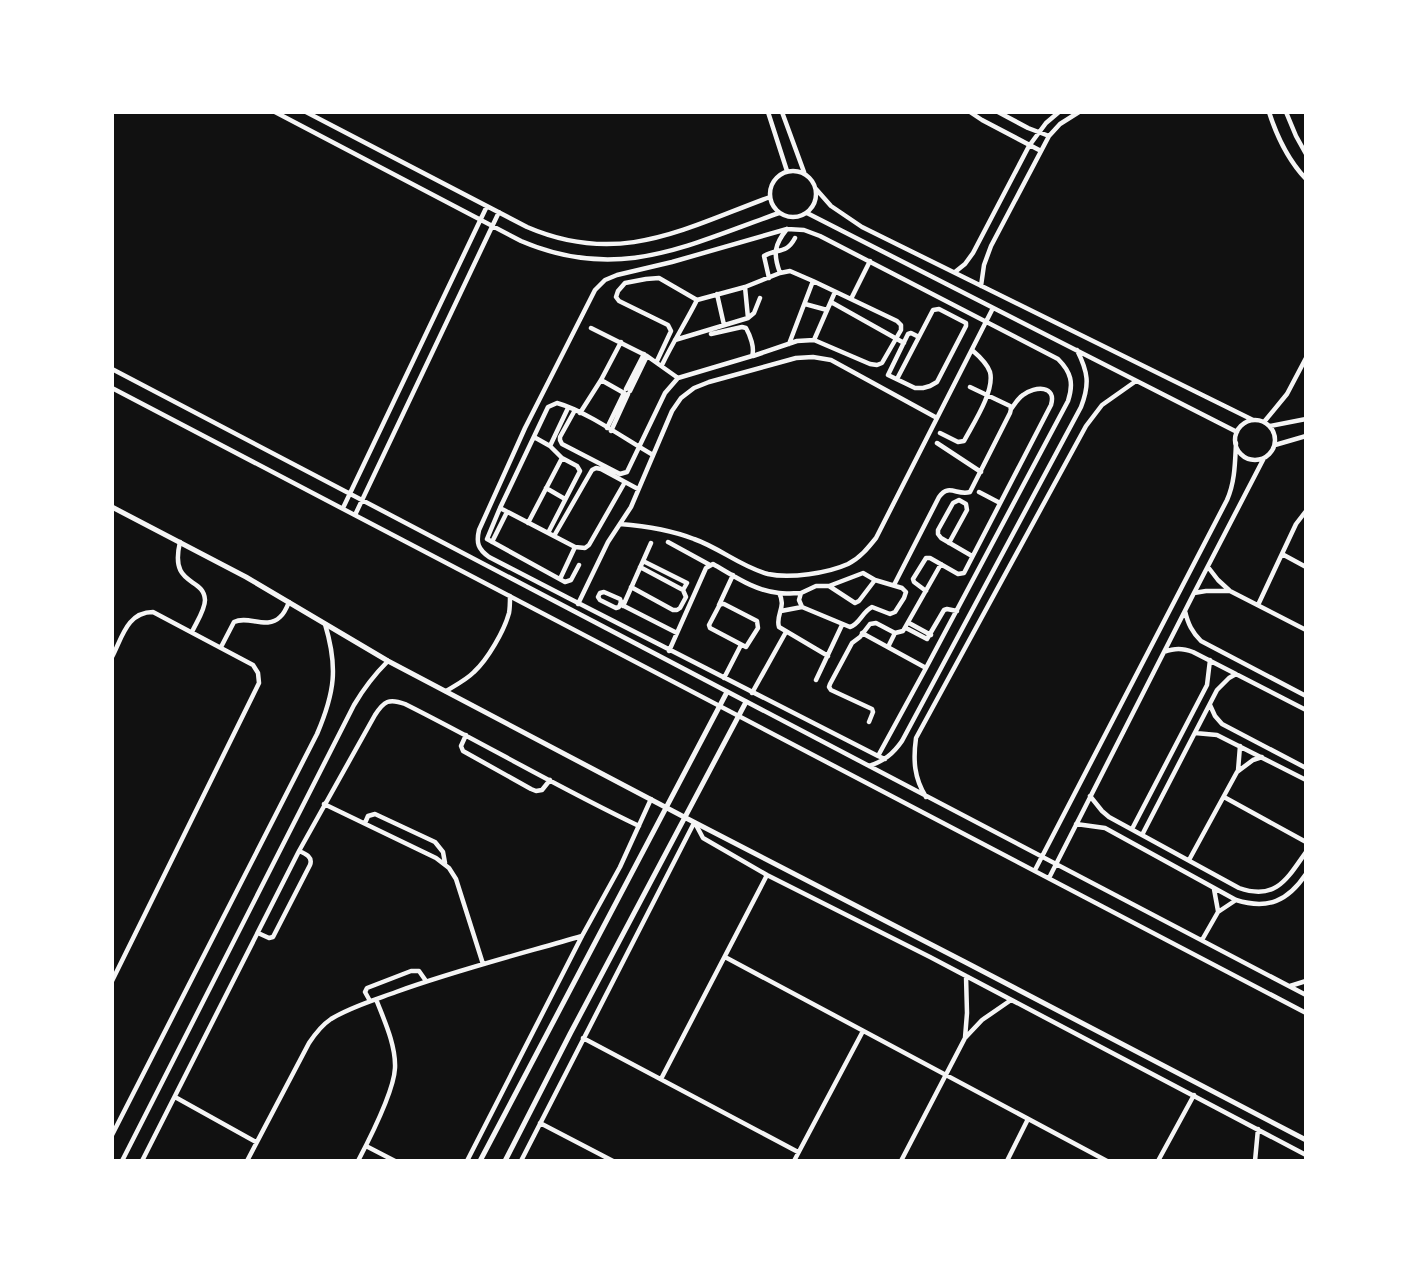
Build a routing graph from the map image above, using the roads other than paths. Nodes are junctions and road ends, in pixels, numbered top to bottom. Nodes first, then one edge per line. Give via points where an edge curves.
1 (275, 112) edge
2 (306, 112) edge
3 (768, 112) edge
4 (782, 112) edge
5 (970, 112) edge
6 (998, 112) edge
7 (1059, 112) edge
8 (1079, 112) edge
9 (1269, 112) edge
10 (1286, 112) edge
11 (1039, 132) junction
12 (1049, 136) junction
13 (1030, 146) junction
14 (1041, 151) junction
15 (1306, 154) edge
16 (787, 171) junction
17 (804, 173) junction
18 (1306, 179) edge
19 (816, 189) junction
20 (770, 197) junction
21 (486, 206) junction
22 (499, 212) junction
23 (779, 213) junction
24 (807, 213) junction
25 (480, 220) junction
26 (492, 226) junction
27 (787, 229) junction
28 (795, 237) dead end
29 (775, 252) junction
30 (870, 261) junction
31 (955, 272) junction
32 (780, 273) junction
33 (769, 278) junction
34 (813, 281) junction
35 (981, 285) junction
36 (744, 287) junction
37 (835, 292) junction
38 (717, 295) junction
39 (760, 298) dead end
40 (850, 299) junction
41 (697, 300) junction
42 (831, 302) junction
43 (805, 304) junction
44 (993, 308) junction
45 (827, 310) junction
46 (748, 318) junction
47 (987, 321) junction
48 (724, 325) junction
49 (591, 328) dead end
50 (711, 334) dead end
51 (919, 337) junction
52 (896, 339) junction
53 (674, 340) junction
54 (814, 340) junction
55 (621, 342) junction
56 (904, 343) junction
57 (789, 345) junction
58 (972, 350) junction
59 (1077, 350) junction
60 (645, 355) junction
61 (752, 356) junction
62 (1306, 358) edge
63 (659, 363) junction
64 (112, 369) edge
65 (678, 378) junction
66 (897, 379) junction
67 (601, 380) junction
68 (1136, 381) junction
69 (970, 387) dead end
70 (112, 388) edge
71 (988, 395) junction
72 (568, 408) junction
73 (1011, 409) junction
74 (578, 412) junction
75 (937, 418) junction
76 (1306, 419) edge
77 (1253, 420) junction
78 (1267, 424) junction
79 (609, 429) junction
80 (1237, 432) junction
81 (940, 433) dead end
82 (1306, 436) edge
83 (534, 437) junction
84 (937, 443) dead end
85 (1236, 443) junction
86 (1275, 445) junction
87 (550, 446) junction
88 (639, 447) junction
89 (653, 455) junction
90 (562, 458) junction
91 (1264, 458) junction
92 (981, 472) junction
93 (625, 482) junction
94 (546, 488) junction
95 (638, 489) junction
96 (979, 492) dead end
97 (349, 494) junction
98 (565, 499) junction
99 (362, 500) junction
100 (1000, 503) junction
101 (112, 507) edge
102 (343, 508) junction
103 (500, 508) junction
104 (1306, 511) edge
105 (507, 512) junction
106 (355, 515) junction
107 (528, 523) junction
108 (620, 524) junction
109 (548, 533) junction
110 (554, 536) junction
111 (180, 542) junction
112 (492, 542) junction
113 (668, 542) dead end
114 (949, 542) junction
115 (651, 543) dead end
116 (575, 547) junction
117 (1282, 554) junction
118 (972, 556) junction
119 (643, 561) junction
120 (941, 564) junction
121 (579, 565) dead end
122 (710, 565) junction
123 (640, 567) junction
124 (1208, 567) junction
125 (1306, 567) edge
126 (733, 575) junction
127 (560, 579) junction
128 (875, 580) junction
129 (894, 585) junction
130 (829, 586) junction
131 (631, 587) junction
132 (684, 590) junction
133 (926, 590) junction
134 (1230, 591) junction
135 (779, 593) junction
136 (801, 593) junction
137 (1194, 593) junction
138 (510, 596) junction
139 (859, 601) junction
140 (289, 603) junction
141 (578, 604) junction
142 (621, 605) junction
143 (1258, 605) junction
144 (719, 606) junction
145 (802, 607) junction
146 (868, 609) junction
147 (781, 611) junction
148 (957, 611) junction
149 (1185, 611) junction
150 (325, 623) junction
151 (842, 625) junction
152 (907, 626) junction
153 (1306, 630) edge
154 (192, 632) junction
155 (786, 632) junction
156 (677, 633) junction
157 (862, 633) junction
158 (895, 633) junction
159 (741, 645) junction
160 (221, 647) junction
161 (888, 647) junction
162 (669, 651) junction
163 (1163, 653) junction
164 (828, 656) junction
165 (112, 657) edge
166 (1210, 660) junction
167 (388, 661) junction
168 (926, 668) junction
169 (1236, 674) junction
170 (724, 678) junction
171 (816, 680) dead end
172 (1207, 685) junction
173 (1289, 687) junction
174 (1217, 690) junction
175 (446, 691) junction
176 (727, 692) junction
177 (752, 693) junction
178 (1306, 695) edge
179 (1284, 698) junction
180 (746, 702) junction
181 (1210, 705) junction
182 (719, 706) junction
183 (1306, 710) edge
184 (739, 716) junction
185 (869, 722) dead end
186 (906, 733) junction
187 (1195, 733) junction
188 (466, 735) junction
189 (916, 738) junction
190 (1240, 746) junction
191 (878, 756) junction
192 (1262, 757) junction
193 (885, 759) junction
194 (869, 766) junction
195 (1306, 768) edge
196 (1237, 772) junction
197 (550, 780) junction
198 (1306, 780) edge
199 (1090, 796) junction
200 (927, 797) junction
201 (1224, 797) junction
202 (651, 799) junction
203 (324, 803) junction
204 (666, 807) junction
205 (686, 818) junction
206 (695, 822) junction
207 (365, 823) junction
208 (1076, 824) junction
209 (639, 826) junction
210 (1132, 829) junction
211 (1142, 835) junction
212 (1306, 842) edge
213 (299, 850) junction
214 (1306, 852) edge
215 (1042, 857) junction
216 (1189, 860) junction
217 (445, 864) junction
218 (1056, 864) junction
219 (1035, 870) junction
220 (1306, 874) edge
221 (767, 875) junction
222 (1049, 878) junction
223 (1214, 888) junction
224 (1236, 900) junction
225 (1218, 912) junction
226 (258, 933) junction
227 (582, 936) junction
228 (1202, 940) junction
229 (725, 957) junction
230 (483, 964) junction
231 (965, 976) junction
232 (112, 981) edge
233 (426, 981) junction
234 (1306, 981) edge
235 (1290, 986) junction
236 (1306, 995) edge
237 (376, 999) junction
238 (1011, 1000) junction
239 (370, 1002) junction
240 (1306, 1013) edge
241 (863, 1031) junction
242 (583, 1038) junction
243 (965, 1038) junction
244 (946, 1075) junction
245 (661, 1079) junction
246 (1194, 1096) junction
247 (175, 1097) junction
248 (1028, 1119) junction
249 (540, 1123) junction
250 (114, 1124) edge
251 (1258, 1129) junction
252 (112, 1135) edge
253 (1306, 1140) edge
254 (256, 1142) junction
255 (366, 1146) junction
256 (799, 1152) junction
257 (1306, 1155) edge
258 (122, 1161) edge
259 (142, 1161) edge
260 (247, 1161) edge
261 (358, 1161) edge
262 (395, 1161) edge
263 (467, 1161) edge
264 (480, 1161) edge
265 (505, 1161) edge
266 (521, 1161) edge
267 (613, 1161) edge
268 (794, 1161) edge
269 (901, 1161) edge
270 (1007, 1161) edge
271 (1107, 1161) edge
272 (1158, 1161) edge
273 (1255, 1161) edge

1 - 25 street
2 - 21 street
3 - 16 street
4 - 17 street
5 - 13 street
6 - 11 street
7 - 11 street
8 - 12 street
9 - 18 street via 1289,158
10 - 15 street
11 - 12 street
11 - 13 street
12 - 14 street
13 - 14 street
13 - 31 street via 970,259
14 - 35 street via 991,246
16 - 17 street
16 - 20 street via 772,184
17 - 19 street
19 - 24 street via 815,202
19 - 31 street via 846,218
20 - 22 street via 662,237 612,245 563,240
20 - 23 street
21 - 22 street
21 - 25 street
22 - 26 street
23 - 24 street via 793,217
23 - 26 street via 666,252 626,260 559,255
24 - 44 street
25 - 26 street
25 - 97 street
26 - 99 street
27 - 29 street
27 - 30 street via 820,236
27 - 141 street via 617,275 596,290 525,428 476,540 489,557
28 - 29 street via 786,249
29 - 32 street
29 - 33 street via 763,259
30 - 40 street
30 - 47 street
31 - 35 street
32 - 33 street
32 - 34 street via 790,271
33 - 36 street
34 - 37 street
34 - 43 street
35 - 77 street
36 - 38 street
36 - 46 street
37 - 40 street
37 - 42 street
38 - 41 street
38 - 48 street
39 - 46 street
40 - 52 street via 897,321 901,330
41 - 53 street
41 - 63 street via 659,278 625,283 618,291 619,301 668,325 671,331
42 - 45 street
42 - 52 street
43 - 45 street
43 - 57 street
44 - 47 street
44 - 59 street
45 - 54 street
46 - 48 street
47 - 58 street
47 - 148 street via 1058,359 1071,378 1072,390
48 - 53 street
49 - 55 street
50 - 61 street via 746,328
51 - 56 street via 908,334
51 - 66 street
51 - 66 street via 936,309 966,323 937,382 915,388
52 - 54 street via 877,365
52 - 56 street
53 - 63 street
54 - 57 street
55 - 60 street
55 - 67 street
56 - 66 street via 888,375
57 - 61 street
58 - 71 street via 990,372
58 - 75 street
59 - 68 street
59 - 186 street via 1087,379 1081,407
60 - 63 street
60 - 79 street
61 - 65 street
62 - 78 street
63 - 65 street
64 - 97 street
65 - 88 street via 665,393
67 - 74 street
67 - 79 street via 624,393
68 - 80 street
68 - 189 street via 1102,405 1086,426
69 - 71 street
70 - 102 street
71 - 73 street
71 - 81 street via 964,441
72 - 74 street
72 - 83 street via 556,403 548,407
72 - 87 street
73 - 92 street
73 - 100 street via 1032,390 1044,388 1053,399
74 - 79 street
74 - 88 street via 561,437 562,444 620,474 627,472
75 - 89 street via 831,360 796,358 694,388 672,411
75 - 108 street via 876,538 848,564 813,574 769,574 695,539
76 - 78 street
77 - 78 street
77 - 80 street
78 - 86 street via 1275,435
79 - 88 street
80 - 85 street
82 - 86 street
83 - 87 street
83 - 103 street
84 - 92 street
85 - 91 street via 1244,457
85 - 215 street via 1231,492
86 - 91 street
87 - 90 street
88 - 89 street
89 - 95 street
90 - 94 street
90 - 98 street via 580,471
91 - 124 street
92 - 129 street via 970,492 943,492
93 - 95 street
93 - 110 street via 601,469 592,470
93 - 116 street via 589,545
94 - 98 street
94 - 107 street
95 - 108 street
96 - 100 street
97 - 99 street
97 - 102 street
98 - 109 street
99 - 106 street
99 - 176 street
100 - 118 street
101 - 111 street
102 - 106 street
103 - 105 street
103 - 112 street via 487,537
104 - 117 street
105 - 107 street
105 - 112 street
106 - 138 street
107 - 109 street
108 - 141 street
109 - 110 street
110 - 116 street
111 - 140 street
111 - 154 street via 179,569 205,599
112 - 127 street
113 - 122 street
114 - 114 street via 938,530 959,500 967,510
114 - 118 street
115 - 119 street
116 - 127 street
117 - 125 street
117 - 143 street
118 - 120 street via 962,574
119 - 123 street
119 - 132 street via 687,583
120 - 133 street
120 - 133 street via 926,558 913,577
121 - 127 street via 571,580 565,583
122 - 126 street
122 - 156 street
123 - 131 street
123 - 132 street
124 - 134 street
124 - 137 street
126 - 135 street
126 - 144 street
128 - 129 street
128 - 130 street via 863,573
128 - 139 street
129 - 146 street via 906,593 895,612
130 - 136 street
130 - 139 street via 851,602
131 - 132 street via 677,610 686,597
131 - 142 street
133 - 152 street
134 - 137 street
134 - 143 street
135 - 136 street
135 - 147 street
136 - 145 street
137 - 149 street
138 - 175 street via 510,611 501,632 478,669
138 - 182 street
139 - 146 street
140 - 150 street
140 - 160 street via 281,617 270,623 238,619
141 - 162 street
142 - 142 street via 620,599 604,592 598,597 616,608
142 - 156 street
143 - 153 street
144 - 159 street via 710,628
144 - 159 street via 724,604 757,621 749,645
145 - 147 street
145 - 151 street
146 - 151 street via 853,627
147 - 155 street via 778,625
148 - 152 street via 945,609 928,639
148 - 168 street
149 - 163 street
149 - 173 street via 1201,641
150 - 167 street
150 - 250 street via 334,668 326,714
151 - 164 street
152 - 158 street
154 - 160 street
154 - 165 street via 145,612 130,621
155 - 164 street
155 - 177 street
156 - 162 street
157 - 158 street via 873,623
157 - 161 street
157 - 185 street via 829,686 872,709
158 - 161 street
159 - 170 street
160 - 232 street via 253,665 259,683
161 - 168 street
162 - 170 street
163 - 166 street via 1183,649
163 - 199 street
164 - 171 street
166 - 169 street
166 - 172 street
167 - 175 street
167 - 258 street via 354,705
168 - 191 street
169 - 174 street
169 - 179 street
170 - 177 street
172 - 174 street
172 - 210 street
173 - 178 street
173 - 179 street
174 - 181 street
175 - 202 street
176 - 180 street
176 - 182 street
177 - 191 street
179 - 183 street
180 - 184 street
180 - 194 street
181 - 187 street
181 - 195 street via 1222,724
182 - 184 street
182 - 204 street
184 - 205 street
184 - 219 street
186 - 189 street
186 - 193 street
187 - 190 street via 1217,735
187 - 211 street
188 - 197 street
188 - 197 street via 463,751 536,792
188 - 203 street via 405,704 385,702
189 - 200 street via 916,774
190 - 192 street
190 - 196 street
191 - 193 street
192 - 196 street
192 - 198 street
193 - 194 street
194 - 200 street
196 - 201 street
197 - 209 street
199 - 208 street
199 - 210 street via 1109,817
200 - 215 street
201 - 212 street
201 - 216 street
202 - 204 street
202 - 209 street
203 - 207 street
203 - 213 street
204 - 205 street
204 - 264 street
205 - 206 street
205 - 265 street
206 - 221 street via 703,838
206 - 242 street
206 - 253 street
207 - 217 street
207 - 217 street via 375,814 435,842
208 - 218 street
208 - 223 street via 1105,828
209 - 227 street
210 - 211 street
211 - 216 street
213 - 226 street
213 - 226 street via 311,859 310,865 273,937
214 - 216 street via 1284,883 1262,892 1239,888
215 - 218 street
215 - 219 street
217 - 230 street via 456,880
218 - 222 street
218 - 228 street
219 - 222 street
220 - 224 street via 1278,901 1264,905
221 - 229 street
221 - 231 street
222 - 240 street
223 - 224 street
223 - 225 street
224 - 225 street
225 - 228 street
226 - 247 street
227 - 230 street
227 - 263 street
228 - 235 street
229 - 241 street
229 - 245 street
230 - 233 street
231 - 238 street
231 - 243 street
233 - 237 street
233 - 239 street via 419,971 411,971 367,988
234 - 235 street
235 - 236 street
237 - 239 street
237 - 255 street via 395,1070
238 - 243 street
238 - 246 street
239 - 254 street via 339,1014 317,1031
241 - 244 street
241 - 256 street
242 - 245 street
242 - 249 street
243 - 244 street
244 - 248 street
244 - 269 street
245 - 256 street
246 - 251 street
246 - 272 street
247 - 254 street
247 - 259 street
248 - 270 street
248 - 271 street
249 - 266 street
249 - 267 street
250 - 252 street
251 - 257 street
251 - 273 street
254 - 260 street
255 - 261 street
255 - 262 street
256 - 268 street

